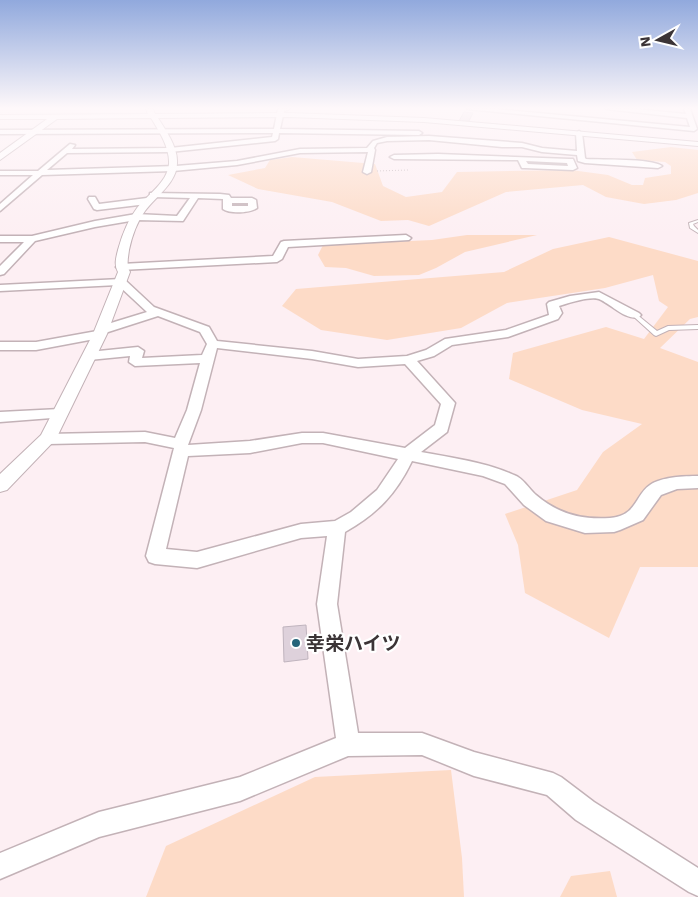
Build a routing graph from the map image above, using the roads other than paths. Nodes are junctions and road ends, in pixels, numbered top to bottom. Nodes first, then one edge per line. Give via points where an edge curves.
1 (170, 150) edge
2 (64, 151) edge
3 (305, 151) edge
4 (371, 151) edge
5 (420, 151) edge
6 (553, 151) edge
7 (580, 153) joint
8 (458, 155) junction
9 (423, 156) junction
10 (394, 157) dead end
11 (521, 158) junction
12 (468, 166) dead end
13 (658, 166) dead end
14 (173, 169) junction
15 (367, 172) road end
16 (0, 173) edge
17 (40, 173) junction
18 (195, 196) junction
19 (150, 198) junction
20 (92, 199) dead end
21 (228, 201) dead end
22 (0, 208) edge
23 (136, 217) junction
24 (698, 221) edge
25 (698, 232) edge
26 (406, 238) dead end
27 (0, 239) edge
28 (32, 239) junction
29 (121, 267) junction
30 (0, 272) edge
31 (121, 282) junction
32 (0, 288) edge
33 (159, 312) junction
34 (635, 315) joint
35 (698, 327) edge
36 (101, 332) junction
37 (214, 344) junction
38 (0, 346) edge
39 (89, 356) junction
40 (207, 359) junction
41 (408, 360) junction
42 (60, 414) junction
43 (0, 416) edge
44 (47, 438) junction
45 (181, 448) junction
46 (408, 454) junction
47 (3, 480) edge
48 (698, 482) edge
49 (337, 528) junction
50 (348, 745) junction
51 (0, 866) edge
52 (698, 883) edge

1 - 14 street
2 - 17 street
3 - 14 street via 237,163
4 - 15 street
5 - 9 street
6 - 7 street
7 - 13 street via 585,161
8 - 9 street
8 - 11 street
8 - 12 street
9 - 10 street
11 - 11 street via 525,166 573,168 570,161
14 - 17 street
14 - 19 street via 167,182
16 - 17 street
17 - 22 street
18 - 19 street
18 - 21 street via 226,197
18 - 23 street via 180,219
19 - 20 street via 96,207
19 - 23 street
23 - 28 street
23 - 29 street via 122,253
24 - 25 lane via 691,223
26 - 29 street via 284,244 278,259
27 - 28 street
28 - 30 street
29 - 31 street via 124,272
31 - 32 street
31 - 33 street via 150,309
31 - 36 street
33 - 36 street
33 - 37 street via 205,330
34 - 35 lane via 656,334 668,328
34 - 41 street via 599,295 570,299 552,304 556,313 554,317 508,334 449,342
36 - 38 street via 36,346
36 - 39 street
37 - 40 street
37 - 41 street via 358,363
39 - 40 street via 138,351 135,362
39 - 42 street
40 - 45 street
41 - 46 street via 448,403 442,428
42 - 43 street
42 - 44 street
44 - 45 street via 145,437
44 - 47 street
45 - 46 street via 250,447 302,438 323,438
45 - 49 street via 155,556 197,560 301,531
46 - 48 street via 485,470 511,480 552,516 585,526 614,525 637,515 655,490 677,483
46 - 49 street via 383,495 357,517
49 - 50 street via 327,604
50 - 51 street via 240,789 99,825
50 - 52 street via 422,744 474,764 553,785 585,811

